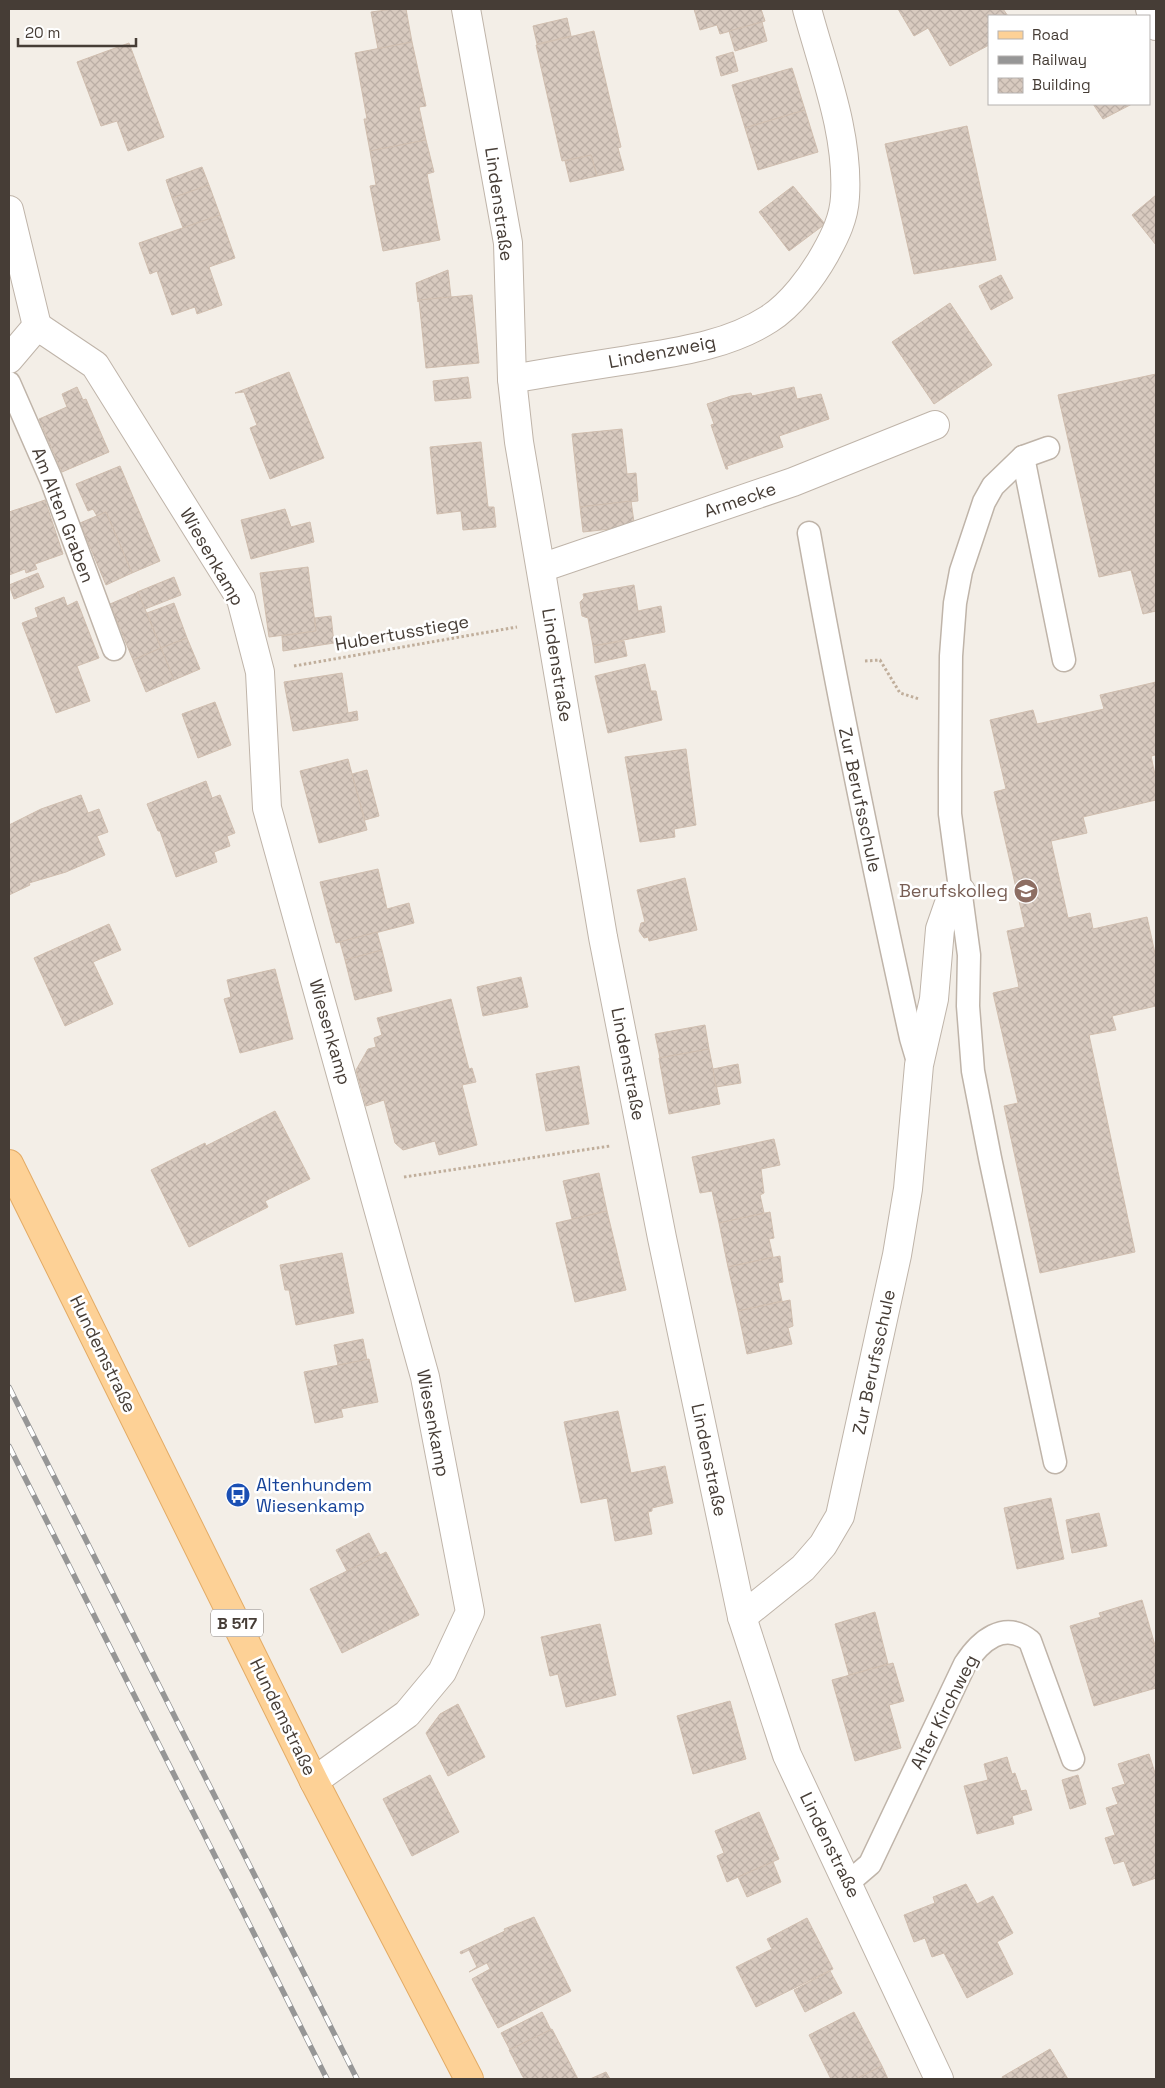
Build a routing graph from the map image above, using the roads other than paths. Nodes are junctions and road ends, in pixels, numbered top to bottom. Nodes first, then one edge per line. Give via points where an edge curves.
1 (466, 9) edge
2 (807, 9) edge
3 (1150, 9) edge
4 (1156, 26) edge
5 (9, 210) edge
6 (37, 326) junction
7 (9, 359) edge
8 (512, 379) junction
9 (9, 383) edge
10 (935, 424) dead end
11 (1048, 448) dead end
12 (1023, 458) junction
13 (809, 533) dead end
14 (542, 568) junction
15 (114, 649) dead end
16 (1064, 660) dead end
17 (961, 891) junction
18 (919, 1065) junction
19 (9, 1164) edge
20 (1055, 1462) dead end
21 (742, 1617) junction
22 (1073, 1759) dead end
23 (314, 1781) junction
24 (848, 1882) junction
25 (469, 2079) edge
26 (939, 2079) edge

1 - 8 street, Lindenstraße via 508,243
2 - 8 street, Lindenzweig via 843,151 845,198 839,228 819,266 792,299 770,319 735,336 688,350
3 - 4 street
5 - 6 street
6 - 7 street
6 - 23 street, Wiesenkamp via 95,365 241,599 260,672 267,808 425,1377 470,1612 442,1672 407,1714
8 - 14 street, Lindenstraße via 519,442
9 - 15 lane, Am Alten Graben via 51,479
10 - 14 street, Armecke via 793,482
11 - 12 lane
12 - 16 lane
12 - 17 lane via 993,486 984,502 961,571 955,603 950,708 950,814
13 - 18 lane, Zur Berufsschule via 832,665 902,999
14 - 21 street, Lindenstraße via 603,937
17 - 18 street, Zur Berufsschule via 948,906 940,929 934,999
17 - 20 lane via 969,954 968,1006 973,1071
18 - 21 street, Zur Berufsschule via 908,1189 897,1255 840,1516 803,1568
19 - 23 main road, Hundemstraße / B 517
21 - 24 street, Lindenstraße via 787,1755
22 - 24 lane, Alter Kirchweg via 1030,1641 1022,1634 1011,1633 984,1640 966,1664 870,1864
23 - 25 main road, Hundemstraße / B 517
24 - 26 street, Lindenstraße

